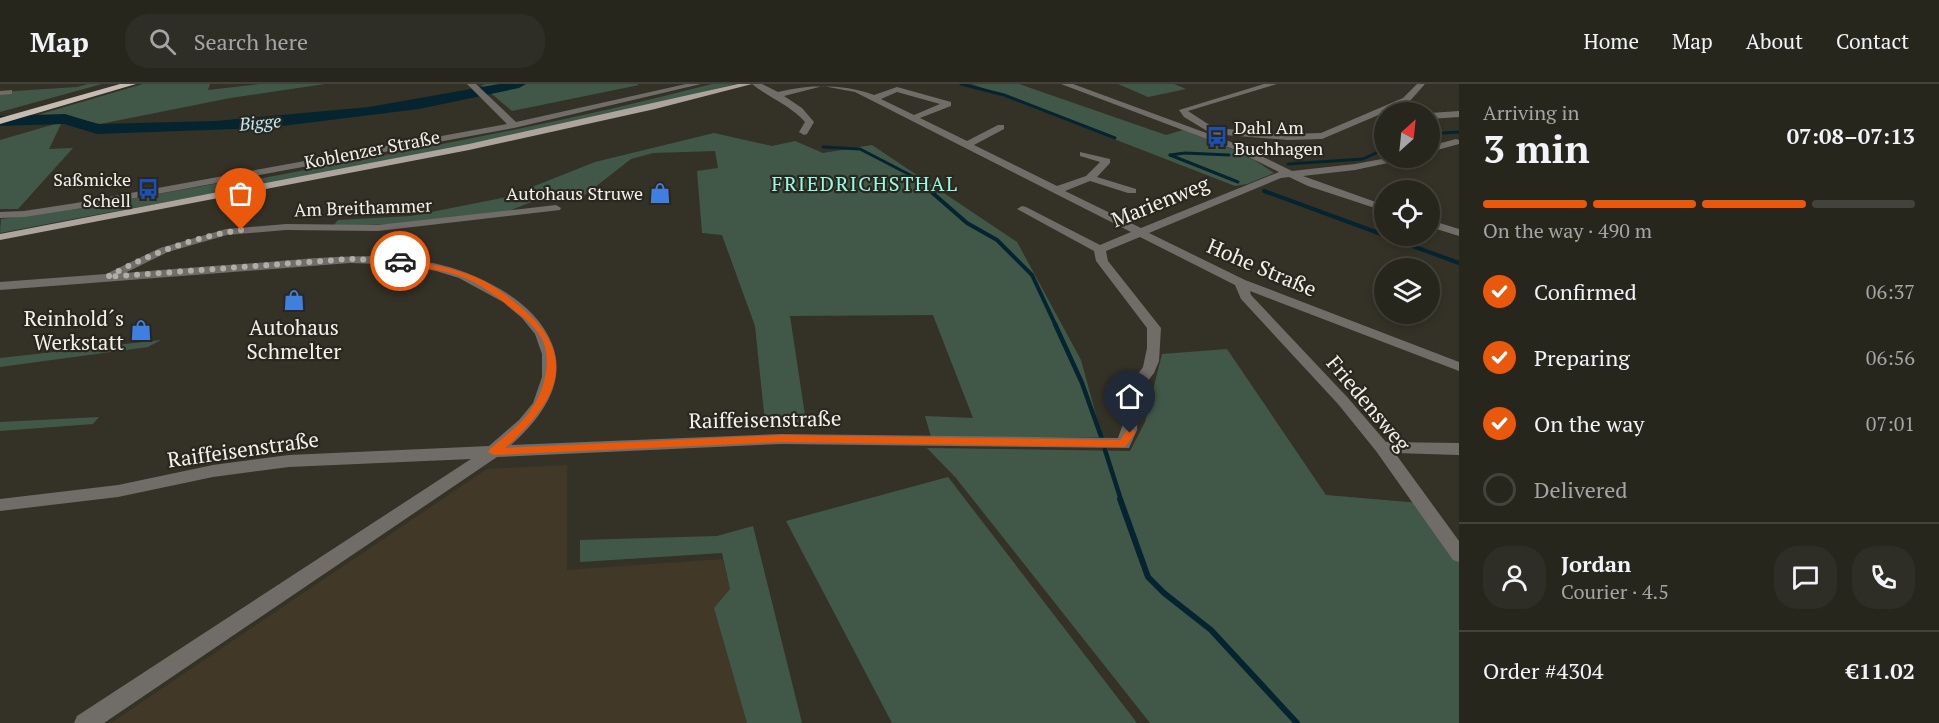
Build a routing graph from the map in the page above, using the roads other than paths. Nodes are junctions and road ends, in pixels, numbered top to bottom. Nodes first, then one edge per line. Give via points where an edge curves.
1 (112, 84) edge
2 (131, 84) edge
3 (697, 84) edge
4 (748, 84) edge
5 (756, 84) edge
6 (1065, 84) edge
7 (1273, 84) edge
8 (1421, 84) edge
9 (474, 86) edge
10 (777, 94) junction
11 (875, 98) junction
12 (1459, 114) edge
13 (0, 115) edge
14 (1440, 115) edge
15 (914, 118) junction
16 (0, 121) edge
17 (1374, 122) edge
18 (514, 124) junction
19 (1001, 127) dead end
20 (804, 132) dead end
21 (1208, 133) junction
22 (1322, 136) junction
23 (1456, 142) dead end
24 (967, 145) junction
25 (1440, 146) edge
26 (1083, 154) dead end
27 (1374, 163) edge
28 (1289, 174) junction
29 (1090, 178) junction
30 (1057, 190) junction
31 (1132, 191) dead end
32 (1374, 204) edge
33 (555, 208) dead end
34 (1022, 210) dead end
35 (0, 215) edge
36 (1440, 226) edge
37 (1139, 232) junction
38 (1459, 233) edge
39 (0, 237) edge
40 (1100, 249) junction
41 (107, 277) junction
42 (1241, 283) junction
43 (0, 286) edge
44 (1459, 367) edge
45 (1037, 444) joint
46 (1382, 447) junction
47 (1459, 449) edge
48 (494, 452) junction
49 (0, 505) edge
50 (1459, 555) edge
51 (85, 723) edge

1 - 13 highway
2 - 16 highway
3 - 18 street
4 - 39 main road, Koblenzer Straße via 456,151
5 - 10 street
6 - 21 street
7 - 21 street via 1183,110
8 - 22 street via 1406,100
9 - 18 street
10 - 11 street, Hohe Straße via 832,85
10 - 20 street via 810,122
11 - 15 street, Hohe Straße
11 - 15 street via 897,89 948,104
12 - 14 street
15 - 24 street, Hohe Straße
17 - 22 street via 1334,136
18 - 35 street via 76,206
19 - 24 street
21 - 22 street
21 - 28 street
23 - 25 street
24 - 30 street, Hohe Straße
26 - 29 street via 1107,161
27 - 28 street, Marienweg
28 - 32 street
28 - 37 street, Marienweg
29 - 30 street
29 - 31 street
30 - 37 street, Hohe Straße
33 - 41 street, Am Breithammer via 378,228 286,227 226,232 164,250
34 - 40 street
36 - 38 street
37 - 40 street, Marienweg
37 - 42 street, Hohe Straße
40 - 45 street, Marienweg via 1102,261 1154,328 1153,360 1132,391 1128,405 1130,433 1123,444
41 - 43 street
41 - 48 street via 350,259 394,260 467,276 496,291 534,322 547,341 551,358 549,382 540,403 526,423
42 - 44 street, Hohe Straße
42 - 46 street, Friedensweg via 1245,296
45 - 48 street, Raiffeisenstraße via 781,439
46 - 47 street
46 - 50 street, Friedensweg
48 - 49 street, Raiffeisenstraße via 289,462 213,471 117,491
48 - 51 street

